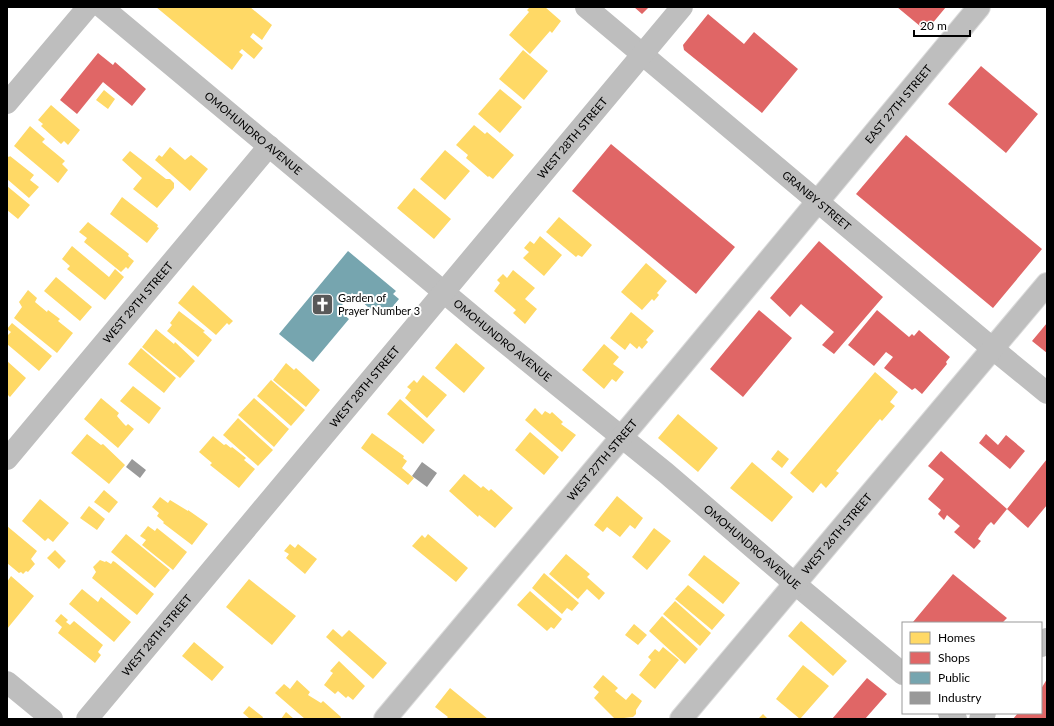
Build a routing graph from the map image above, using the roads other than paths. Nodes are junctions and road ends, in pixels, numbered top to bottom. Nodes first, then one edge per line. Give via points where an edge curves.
1 (88, 7) edge
2 (102, 7) edge
3 (586, 7) edge
4 (682, 7) edge
5 (979, 7) edge
6 (642, 54) junction
7 (7, 103) edge
8 (270, 146) junction
9 (818, 200) junction
10 (1047, 284) edge
11 (443, 291) junction
12 (992, 348) junction
13 (1047, 392) edge
14 (621, 437) junction
15 (7, 459) edge
16 (794, 584) junction
17 (902, 673) edge
18 (7, 682) edge
19 (52, 719) edge
20 (87, 719) edge
21 (385, 719) edge
22 (681, 719) edge

1 - 7 street
2 - 8 street, OMOHUNDRO AVENUE
3 - 6 street, GRANBY STREET
4 - 6 street, WEST 28TH STREET
5 - 9 street, EAST 27TH STREET
6 - 9 street, GRANBY STREET
6 - 11 street, WEST 28TH STREET
8 - 11 street, OMOHUNDRO AVENUE
8 - 15 street, WEST 29TH STREET
9 - 12 street, GRANBY STREET
9 - 14 street, WEST 27TH STREET
10 - 12 street, WEST 26TH STREET
11 - 14 street, OMOHUNDRO AVENUE
11 - 20 street, WEST 28TH STREET
12 - 13 street, GRANBY STREET
12 - 16 street, WEST 26TH STREET
14 - 16 street, OMOHUNDRO AVENUE
14 - 21 street, WEST 27TH STREET
16 - 17 street, OMOHUNDRO AVENUE
16 - 22 street, WEST 26TH STREET
18 - 19 street

